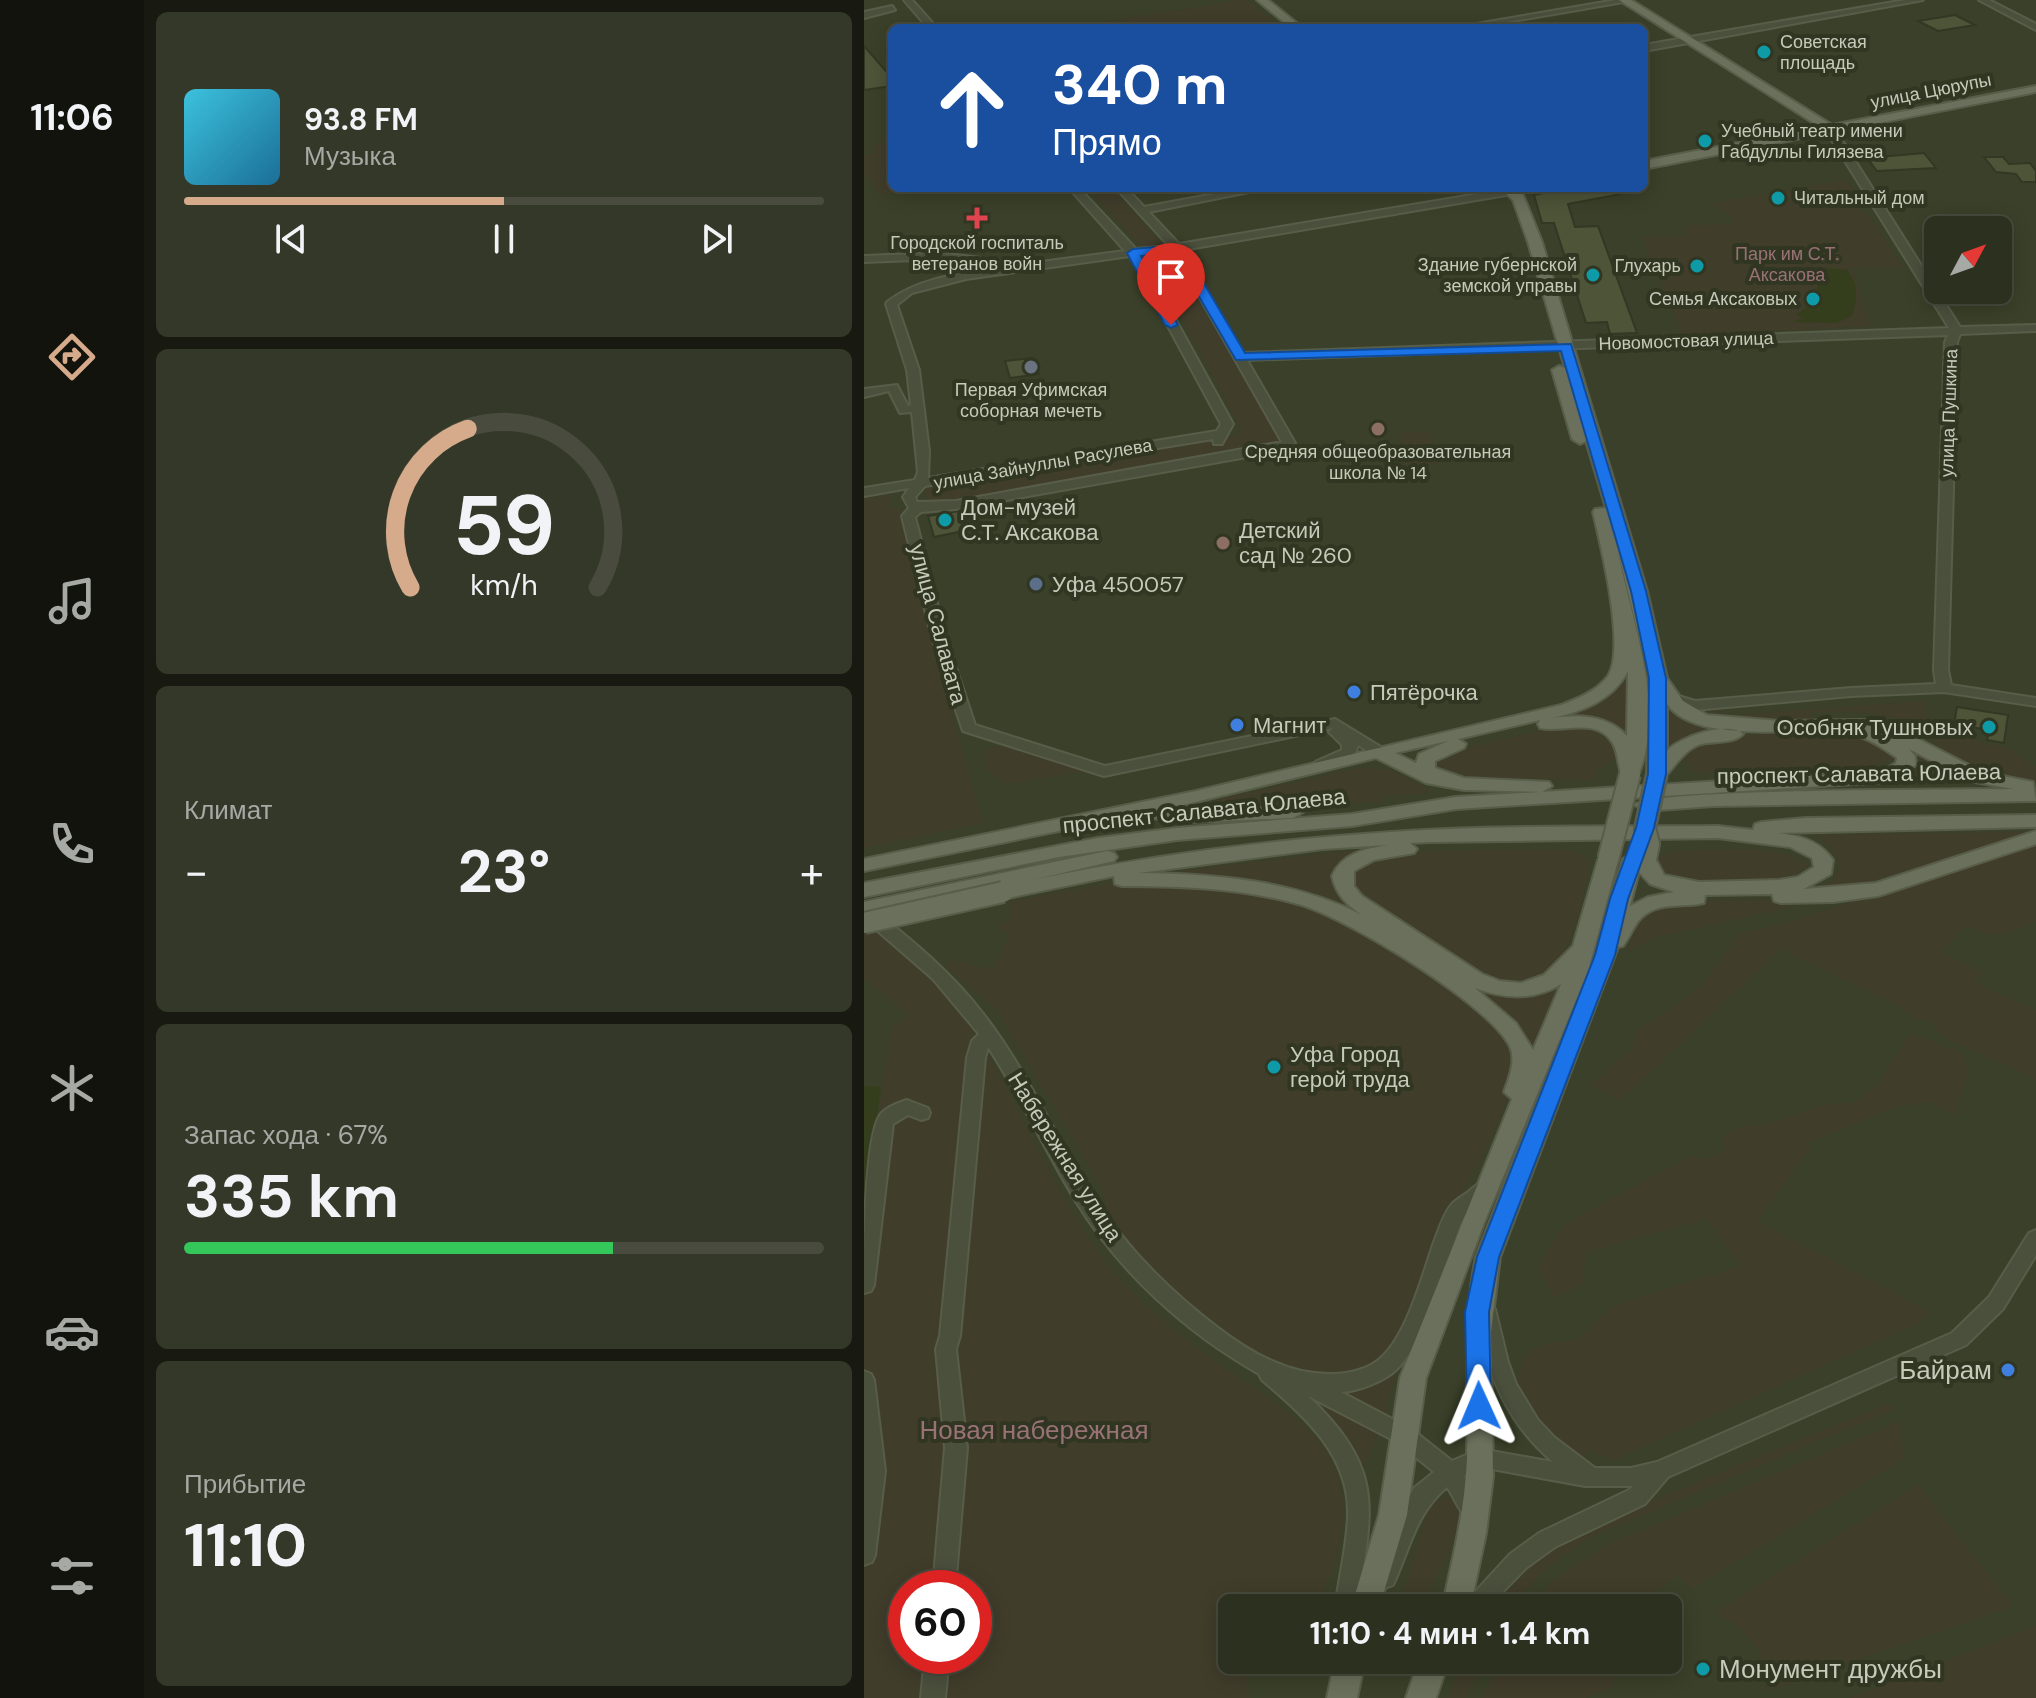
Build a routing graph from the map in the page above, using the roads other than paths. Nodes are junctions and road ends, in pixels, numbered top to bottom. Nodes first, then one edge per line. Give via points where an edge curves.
1 (908, 0) edge
2 (1250, 0) edge
3 (1262, 0) edge
4 (1626, 0) edge
5 (1919, 0) edge
6 (1983, 0) edge
7 (892, 8) dead end
8 (866, 13) edge
9 (929, 24) edge
10 (1281, 24) edge
11 (1293, 24) edge
12 (1481, 24) edge
13 (2036, 27) edge
14 (1692, 40) junction
15 (1648, 47) edge
16 (2036, 89) edge
17 (1830, 129) junction
18 (1648, 164) edge
19 (1078, 192) edge
20 (1125, 192) edge
21 (1242, 192) edge
22 (1493, 192) edge
23 (1505, 192) edge
24 (1142, 210) junction
25 (1177, 248) junction
26 (1133, 253) junction
27 (864, 259) edge
28 (1016, 267) junction
29 (2036, 328) edge
30 (1956, 330) junction
31 (1560, 347) junction
32 (1240, 357) junction
33 (864, 393) edge
34 (915, 408) junction
35 (1223, 434) junction
36 (1214, 458) junction
37 (919, 485) junction
38 (864, 492) edge
39 (917, 508) junction
40 (1622, 616) junction
41 (1658, 678) junction
42 (1944, 688) junction
43 (1672, 698) junction
44 (2036, 702) edge
45 (1319, 727) junction
46 (1781, 727) junction
47 (1848, 728) junction
48 (1379, 752) junction
49 (1348, 760) junction
50 (1629, 764) junction
51 (1661, 764) junction
52 (1409, 769) junction
53 (1299, 773) junction
54 (1447, 781) junction
55 (2036, 787) edge
56 (1688, 795) junction
57 (2036, 795) edge
58 (1137, 811) junction
59 (1420, 811) junction
60 (2036, 821) edge
61 (1718, 832) junction
62 (1470, 837) junction
63 (2036, 837) edge
64 (1639, 859) junction
65 (864, 865) edge
66 (995, 865) junction
67 (1042, 885) junction
68 (864, 890) edge
69 (864, 910) edge
70 (864, 923) edge
71 (1593, 952) junction
72 (990, 1036) junction
73 (921, 1113) dead end
74 (1503, 1147) junction
75 (1486, 1188) junction
76 (2036, 1238) edge
77 (864, 1285) edge
78 (1480, 1287) junction
79 (1265, 1371) junction
80 (1288, 1377) junction
81 (864, 1380) edge
82 (1413, 1443) junction
83 (1480, 1458) junction
84 (1660, 1470) junction
85 (1448, 1473) junction
86 (1422, 1495) junction
87 (1472, 1507) junction
88 (864, 1555) edge
89 (946, 1570) edge
90 (1348, 1594) edge
91 (1370, 1594) edge
92 (1373, 1594) edge
93 (1458, 1594) edge
94 (1488, 1594) edge
95 (935, 1674) edge
96 (1347, 1674) edge
97 (1429, 1674) edge
98 (933, 1698) edge
99 (1342, 1698) edge
100 (1421, 1698) edge

1 - 9 street
2 - 10 main road
3 - 11 main road
4 - 12 street
4 - 14 main road, улица Пушкина
5 - 14 street
6 - 13 street
7 - 8 street
14 - 15 street
14 - 17 main road, улица Пушкина
16 - 17 main road, улица Цюрупы
17 - 18 main road, улица Цюрупы
17 - 30 street, улица Пушкина
19 - 26 street
20 - 24 street
21 - 24 street
22 - 25 street
23 - 31 main road
24 - 25 street
25 - 26 street
25 - 32 street
26 - 28 street
26 - 35 street via 1227,424
27 - 28 street via 939,256
28 - 34 street, улица Салавата via 926,286 896,298 892,309 913,370
29 - 30 street, Новомостовая улица
30 - 31 street, Новомостовая улица
30 - 42 street, улица Пушкина via 1951,342
31 - 32 street, Новомостовая улица
31 - 40 main road
31 - 41 main road via 1638,591
32 - 36 street, улица Зайнуллы Расулева via 1287,438 1286,446
33 - 34 street via 893,387 904,410
34 - 37 street, улица Салавата via 924,472
35 - 36 street
35 - 37 street, улица Зайнуллы Расулева
36 - 39 street, улица Зайнуллы Расулева
37 - 38 street, улица Зайнуллы Расулева
37 - 39 street, улица Салавата via 909,497
39 - 45 street, улица Салавата via 908,516 968,728 1104,771
40 - 48 main road via 1619,670 1592,698 1554,713
40 - 50 main road via 1641,702 1640,729
41 - 43 main road
41 - 51 main road
42 - 43 street via 1694,706
42 - 44 street
43 - 46 main road via 1703,720
45 - 48 street, улица Салавата via 1335,723
45 - 53 street via 1343,736 1350,750
46 - 47 main road
46 - 51 main road via 1708,736 1680,748
47 - 55 main road via 1864,726 1894,734 1977,777
47 - 56 main road via 1890,742 1906,756 1906,765 1887,776
48 - 49 main road
48 - 52 main road
49 - 52 main road
49 - 53 main road
50 - 54 main road via 1619,738 1604,727 1561,722 1435,751 1426,758 1425,770
50 - 71 main road, bridge
51 - 64 main road, bridge
52 - 54 main road
53 - 58 main road
54 - 56 main road
56 - 57 main road, проспект Салавата Юлаева
56 - 59 main road
58 - 59 main road via 1189,816
58 - 66 main road
59 - 66 main road, проспект Салавата Юлаева
60 - 61 main road via 1806,824
61 - 62 main road
61 - 64 main road via 1795,841 1819,854 1824,869 1788,885 1689,888 1658,880
62 - 67 main road via 1297,845
62 - 71 main road via 1435,847 1369,854 1348,865 1341,882 1355,901 1474,979 1497,988 1539,987
63 - 71 main road via 1878,889 1660,901 1634,913
64 - 71 main road
65 - 66 main road
66 - 67 main road
66 - 68 main road
66 - 69 main road
66 - 70 main road, bridge
67 - 74 main road via 1173,881 1286,895 1361,922 1488,1010 1521,1045 1521,1078 1503,1124
69 - 72 street, Набережная улица via 924,960
71 - 74 main road via 1567,998
71 - 78 main road
72 - 79 street, Набережная улица via 1120,1248 1170,1298
72 - 89 street via 981,1041 976,1058 946,1349 956,1448
73 - 77 street via 907,1107 884,1124
74 - 75 main road
75 - 80 street via 1458,1210 1406,1339 1389,1365 1341,1385
75 - 82 main road via 1413,1378
76 - 84 street via 1996,1303 1959,1339
78 - 83 main road
78 - 84 street via 1506,1384 1540,1438 1586,1471
79 - 80 street, Набережная улица
79 - 90 street via 1323,1423 1347,1462 1359,1500
80 - 82 street
81 - 88 street via 874,1471
82 - 83 street via 1460,1462
82 - 85 street
82 - 91 main road via 1401,1469
83 - 84 street via 1585,1477 1631,1477
83 - 85 street
83 - 87 main road
84 - 94 street via 1637,1497 1547,1540
85 - 86 street
85 - 87 street
86 - 87 street via 1457,1490
86 - 92 street via 1386,1577
87 - 93 main road
95 - 98 street
96 - 99 main road
97 - 100 main road

